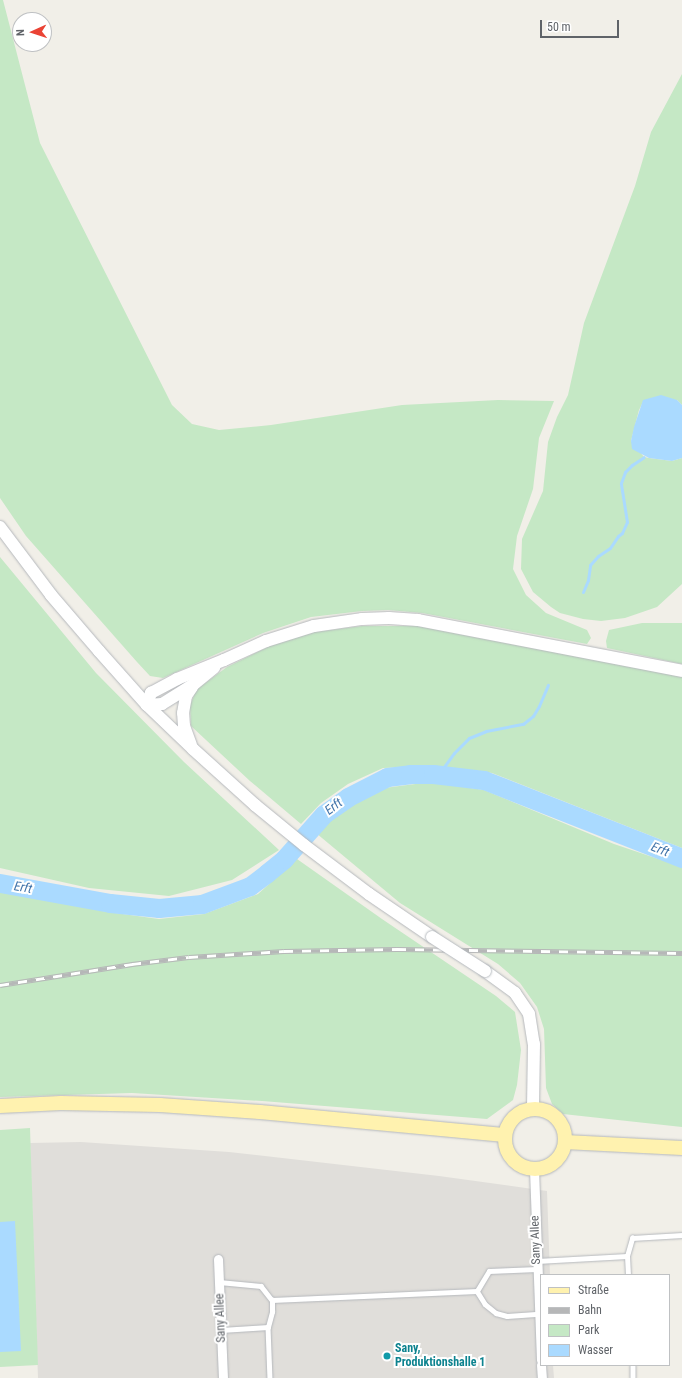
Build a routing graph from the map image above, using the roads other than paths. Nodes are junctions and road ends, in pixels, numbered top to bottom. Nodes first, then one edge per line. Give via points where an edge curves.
1 (0, 527) edge
2 (224, 660) junction
3 (682, 671) edge
4 (194, 684) junction
5 (148, 705) junction
6 (193, 749) junction
7 (0, 1106) edge
8 (533, 1108) junction
9 (505, 1135) junction
10 (565, 1142) junction
11 (682, 1148) edge
12 (534, 1169) junction
13 (682, 1235) edge
14 (627, 1256) junction
15 (218, 1259) dead end
16 (537, 1265) junction
17 (628, 1274) edge
18 (219, 1282) junction
19 (477, 1291) junction
20 (272, 1300) junction
21 (539, 1314) junction
22 (268, 1327) junction
23 (221, 1330) junction
24 (540, 1337) edge
25 (541, 1366) edge
26 (632, 1366) edge
27 (223, 1378) edge
28 (270, 1378) edge
29 (542, 1378) edge
30 (633, 1378) edge

1 - 5 main road via 67,614
2 - 3 main road via 266,640 314,626 389,618 418,620
2 - 4 main road
2 - 5 main road via 177,679 151,693
4 - 5 main road via 162,704
4 - 6 main road via 186,696 183,713 186,732
5 - 6 main road
6 - 8 main road, bridge via 255,805 338,872 515,993 529,1014 534,1044
7 - 9 main road via 68,1103 160,1106 260,1112
8 - 9 main road via 514,1117
8 - 10 main road via 553,1114 565,1132
9 - 12 main road via 505,1145 515,1162
10 - 11 main road
10 - 12 main road via 558,1159 543,1168
12 - 16 street, Sany Allee
13 - 14 lane via 632,1238
14 - 16 lane
14 - 17 lane
15 - 18 street, Sany Allee
16 - 19 lane via 489,1271
16 - 21 street, Sany Allee
18 - 20 lane via 261,1286
18 - 23 street, Sany Allee
19 - 20 lane
19 - 21 lane via 485,1304 496,1314
20 - 22 lane
21 - 24 street, Sany Allee
22 - 23 lane
22 - 28 lane
23 - 27 street, Sany Allee
25 - 29 street
26 - 30 lane

